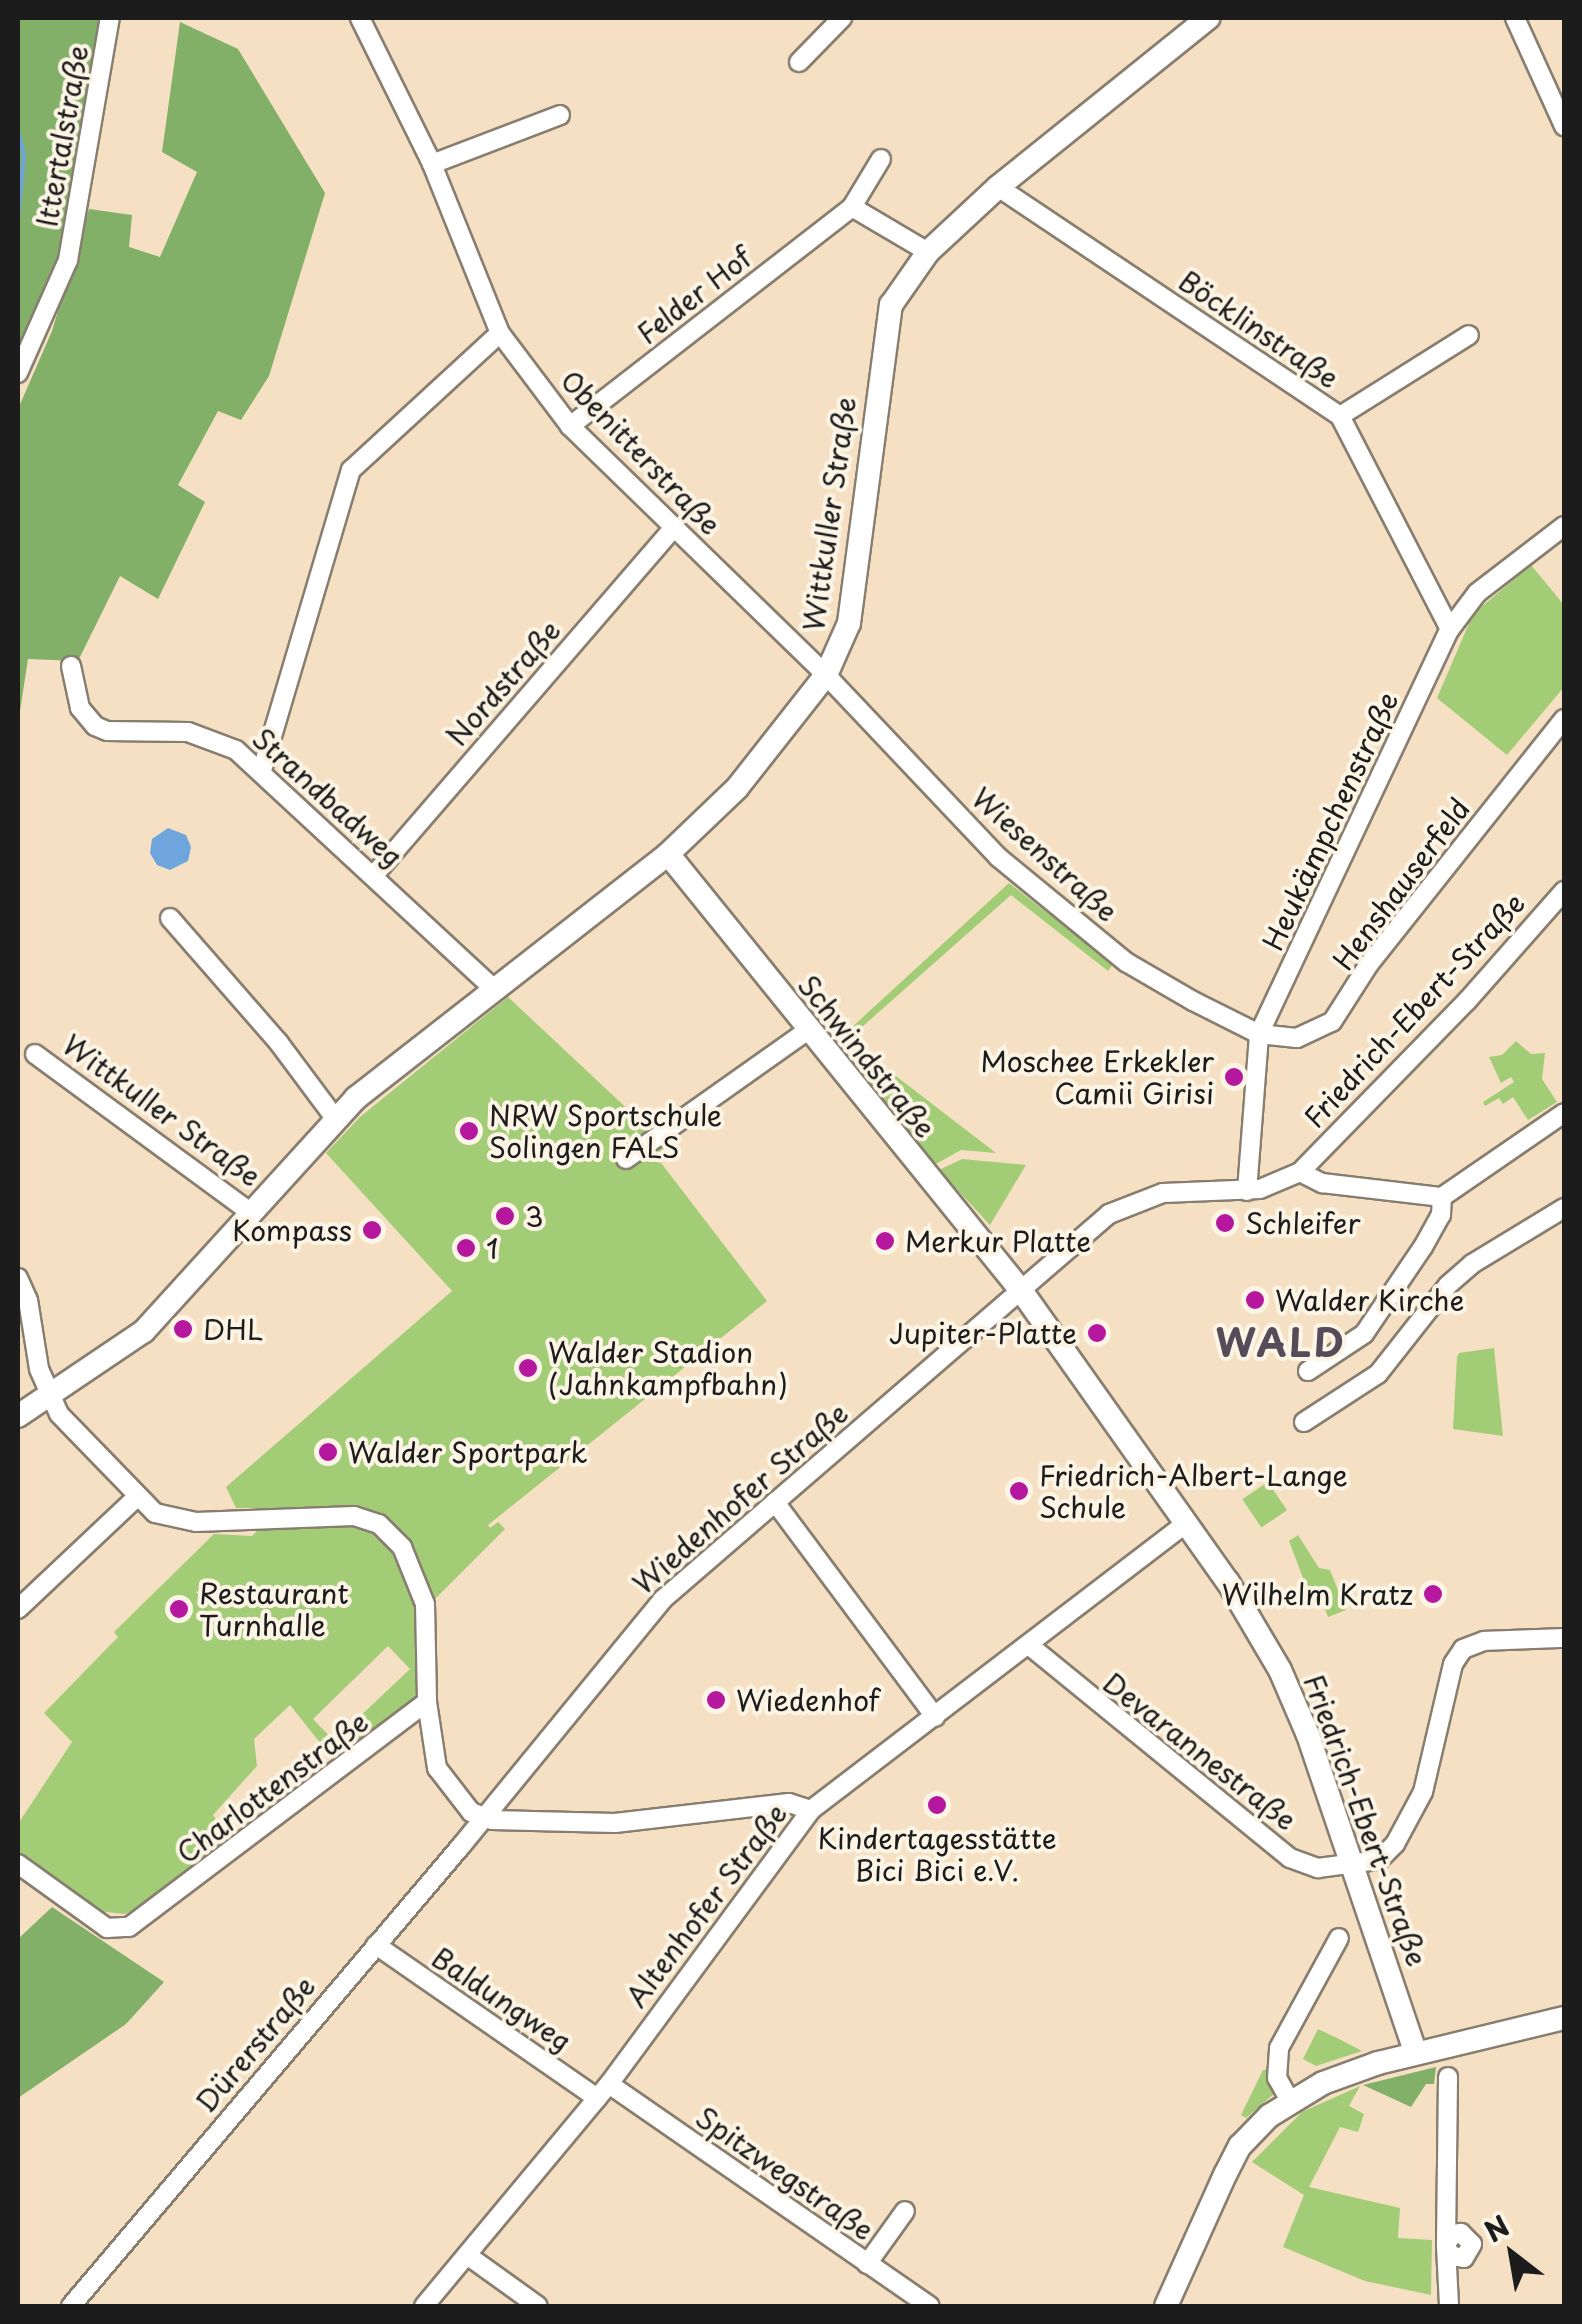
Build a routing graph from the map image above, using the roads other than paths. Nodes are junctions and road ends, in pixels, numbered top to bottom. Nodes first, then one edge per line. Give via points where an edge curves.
1 (110, 18) edge
2 (360, 18) edge
3 (842, 18) edge
4 (1208, 18) edge
5 (1515, 18) edge
6 (799, 62) dead end
7 (560, 114) dead end
8 (1564, 126) edge
9 (882, 159) dead end
10 (432, 164) junction
11 (998, 187) junction
12 (852, 207) junction
13 (928, 252) junction
14 (500, 333) junction
15 (1469, 335) dead end
16 (18, 373) edge
17 (1340, 416) junction
18 (570, 426) junction
19 (1564, 526) edge
20 (674, 528) junction
21 (1450, 629) junction
22 (71, 666) dead end
23 (826, 675) junction
24 (1564, 720) edge
25 (262, 770) junction
26 (668, 854) junction
27 (374, 875) junction
28 (1564, 891) edge
29 (170, 918) dead end
30 (494, 989) junction
31 (807, 1032) junction
32 (1259, 1034) junction
33 (35, 1054) dead end
34 (1564, 1113) edge
35 (335, 1118) junction
36 (626, 1158) dead end
37 (1300, 1172) junction
38 (1248, 1191) junction
39 (1442, 1197) junction
40 (1564, 1208) edge
41 (252, 1214) junction
42 (18, 1278) edge
43 (1018, 1298) junction
44 (1308, 1371) dead end
45 (49, 1395) junction
46 (18, 1416) edge
47 (1304, 1422) dead end
48 (137, 1497) junction
49 (775, 1502) junction
50 (1186, 1523) junction
51 (18, 1609) edge
52 (1564, 1637) edge
53 (1030, 1646) junction
54 (427, 1702) junction
55 (936, 1717) junction
56 (812, 1810) junction
57 (484, 1818) junction
58 (18, 1864) edge
59 (1350, 1865) junction
60 (1339, 1938) dead end
61 (376, 1946) junction
62 (1564, 2018) edge
63 (1415, 2052) junction
64 (1448, 2077) dead end
65 (603, 2091) junction
66 (1290, 2102) junction
67 (906, 2211) dead end
68 (467, 2255) junction
69 (867, 2264) junction
70 (71, 2306) edge
71 (424, 2306) edge
72 (538, 2306) edge
73 (930, 2306) edge
74 (1166, 2306) edge
75 (1450, 2306) edge

1 - 16 street, Ittertalstraße via 68,260
2 - 10 street, Obenitterstraße
3 - 6 street
4 - 11 main road, Wittkuller Straße
5 - 8 street
7 - 10 street
9 - 12 street, Felder Hof
10 - 14 street, Obenitterstraße
11 - 13 main road, Wittkuller Straße
11 - 17 street, Böcklinstraße
12 - 13 street
12 - 18 street, Felder Hof
13 - 23 main road, Wittkuller Straße via 891,304 849,623
14 - 18 street, Obenitterstraße
14 - 25 street via 351,470
15 - 17 street
17 - 21 street, Böcklinstraße
18 - 20 street, Obenitterstraße
19 - 21 street, Heukämpchenstraße via 1476,592
20 - 23 street, Obenitterstraße
20 - 27 street, Nordstraße
21 - 32 street, Heukämpchenstraße
22 - 25 street, Strandbadweg via 80,708 95,726 209,737
23 - 26 main road, Wittkuller Straße via 732,794
23 - 32 street, Wiesenstraße via 975,834 1039,892 1126,962
24 - 32 street, Henshauserfeld via 1379,950 1332,1022 1297,1038
25 - 27 street, Strandbadweg
26 - 30 main road, Wittkuller Straße
26 - 31 main road, Schwindstraße
27 - 30 street, Strandbadweg
28 - 37 street, Friedrich-Ebert-Straße
29 - 35 street
30 - 35 main road, Wittkuller Straße
31 - 36 street
31 - 43 main road, Schwindstraße
32 - 38 street, Heukämpchenstraße
33 - 41 street, Wittkuller Straße
34 - 39 street
35 - 41 main road, Wittkuller Straße
37 - 38 street, Friedrich-Ebert-Straße
37 - 39 street via 1322,1184
38 - 43 street, Friedrich-Ebert-Straße via 1163,1193 1120,1208
39 - 44 street via 1441,1216 1424,1247 1364,1334
40 - 47 street via 1472,1264 1378,1374
41 - 45 main road, Wittkuller Straße via 165,1313
42 - 45 street
43 - 49 street, Wiedenhofer Straße
43 - 50 main road, Friedrich-Ebert-Straße
45 - 46 main road, Wittkuller Straße
45 - 48 street via 66,1424
48 - 51 street
48 - 54 street via 155,1513 185,1522 329,1514 379,1524 411,1558 422,1589
49 - 55 street
49 - 57 street, Wiedenhofer Straße via 654,1608
50 - 53 street, Altenhofer Straße
50 - 59 main road, Friedrich-Ebert-Straße via 1280,1670
52 - 59 street via 1484,1641 1463,1649 1453,1664 1429,1774 1409,1820 1379,1860
53 - 55 street, Altenhofer Straße
53 - 59 street, Devarannestraße via 1290,1858 1318,1868
54 - 57 street via 437,1768 460,1802
54 - 58 street, Charlottenstraße via 129,1927 106,1928
55 - 56 street, Altenhofer Straße
56 - 57 street via 789,1803 615,1823
56 - 65 street, Altenhofer Straße
57 - 61 street, Dürerstraße
59 - 63 main road, Friedrich-Ebert-Straße
60 - 66 street via 1279,2048 1278,2078
61 - 65 street, Baldungweg
61 - 70 street, Dürerstraße
62 - 63 main road
63 - 66 main road via 1323,2083
64 - 75 street
65 - 68 street, Altenhofer Straße
65 - 69 street, Spitzwegstraße
66 - 74 main road via 1240,2146
67 - 69 street
68 - 71 street, Altenhofer Straße
68 - 72 street
69 - 73 street, Spitzwegstraße

